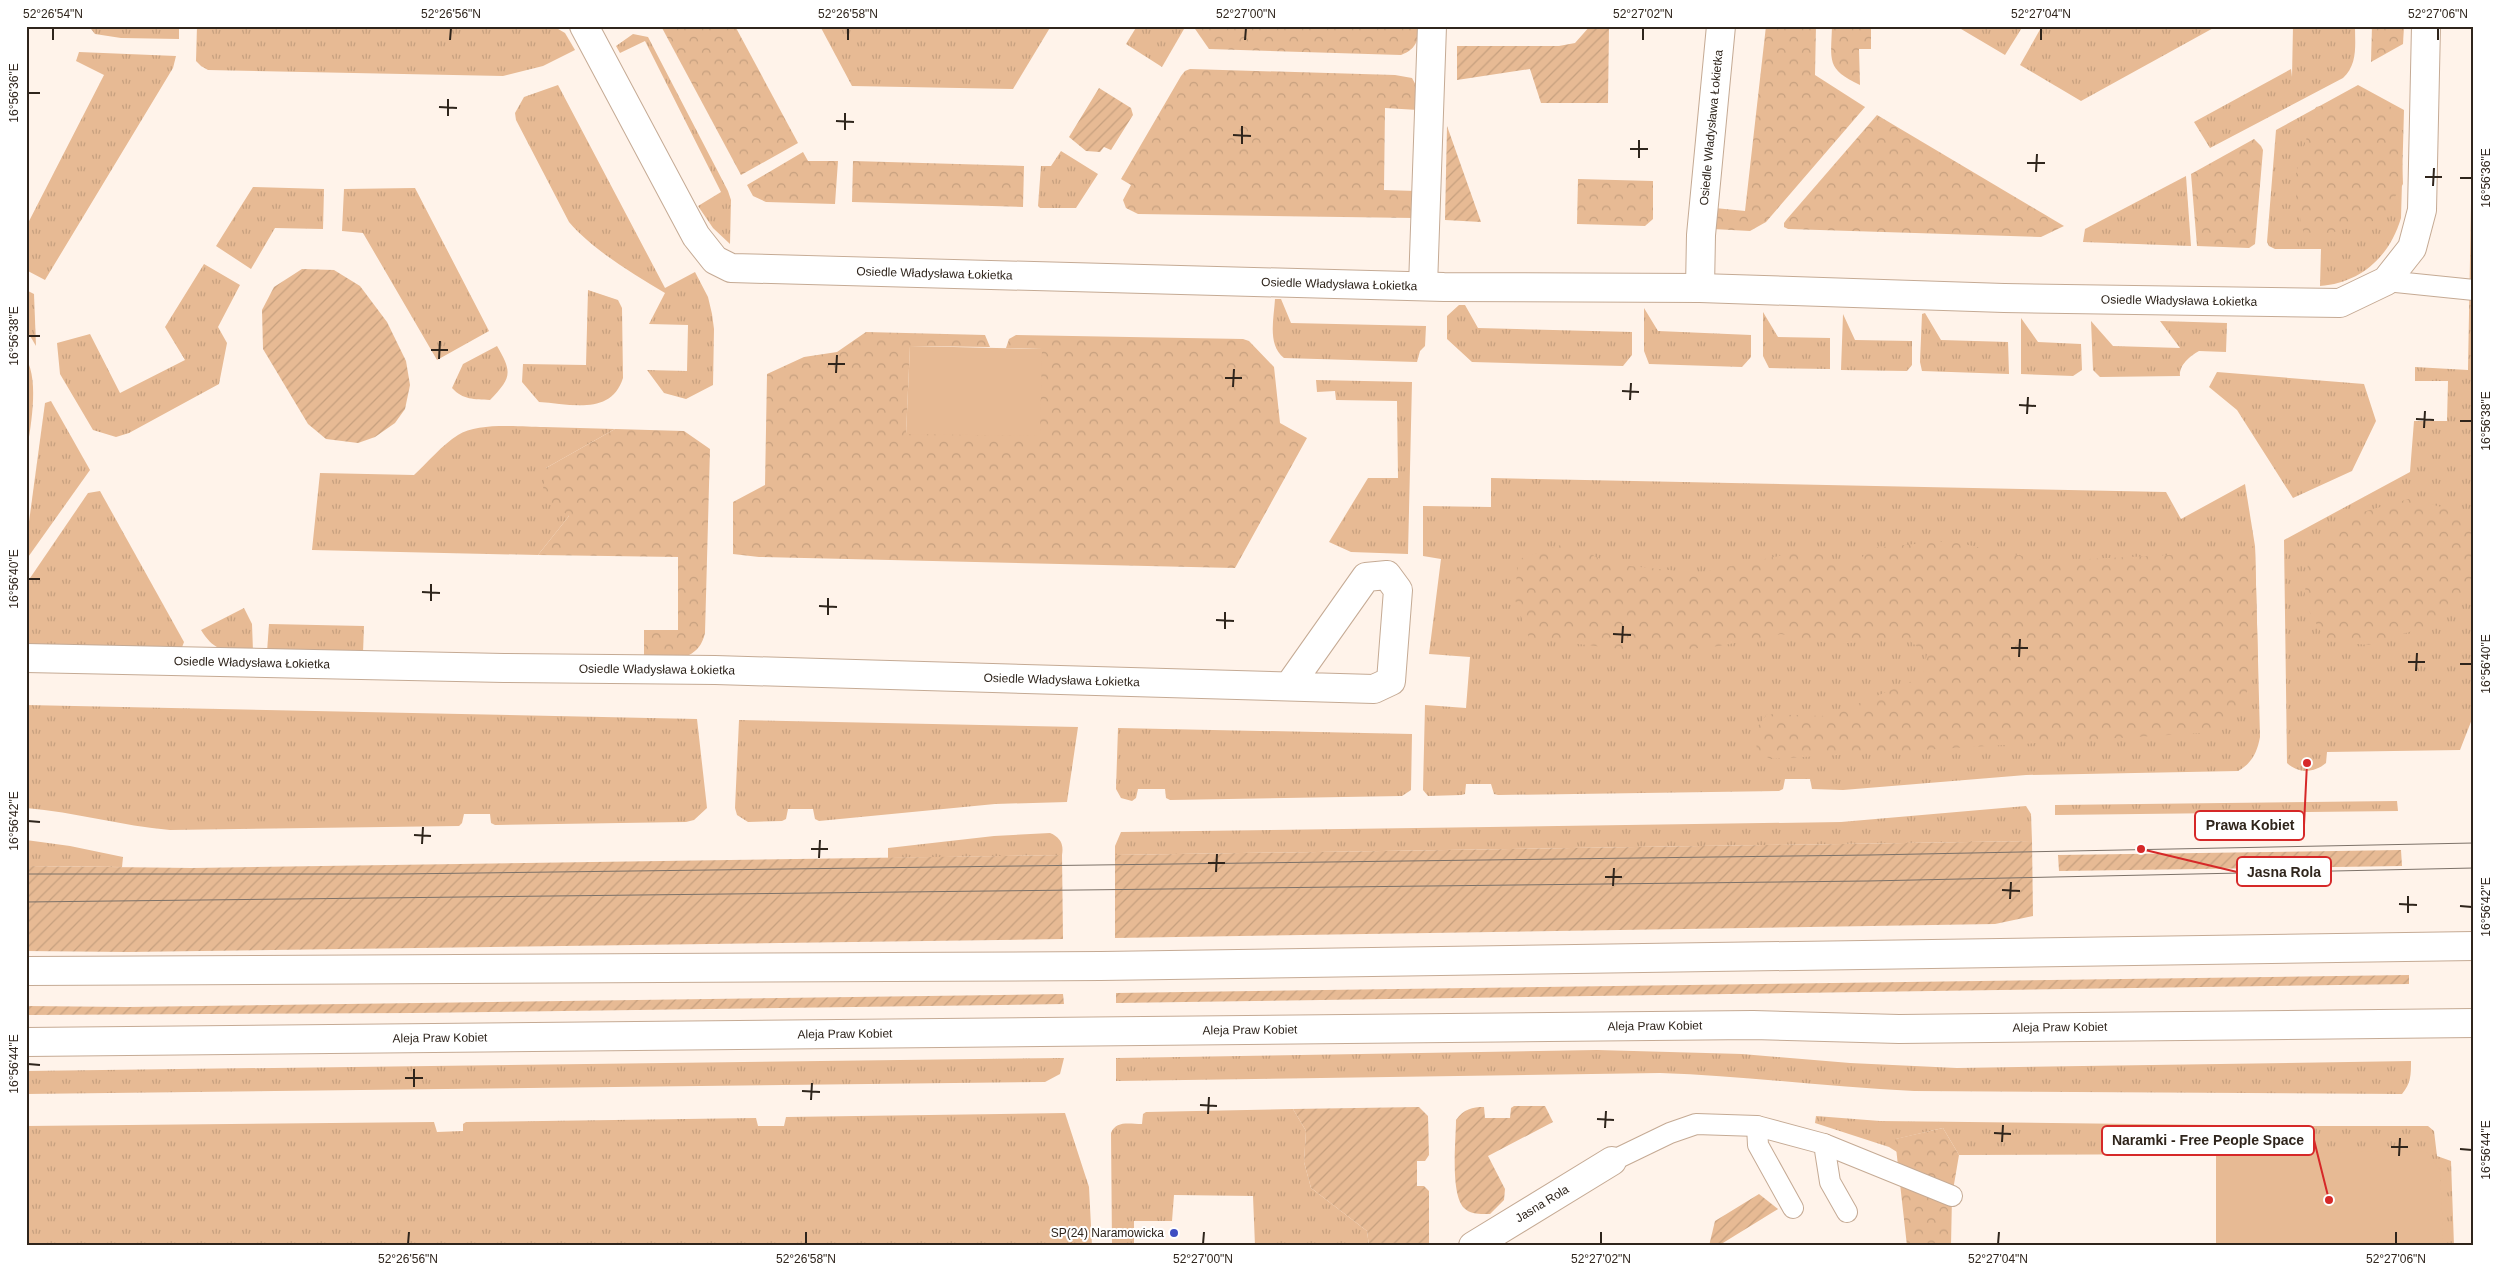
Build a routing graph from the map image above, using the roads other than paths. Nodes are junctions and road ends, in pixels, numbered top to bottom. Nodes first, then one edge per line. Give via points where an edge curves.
1 (584, 26) edge
2 (1432, 26) edge
3 (1721, 26) edge
4 (2426, 26) edge
5 (2386, 281) junction
6 (1423, 286) junction
7 (1700, 288) junction
8 (2474, 290) edge
9 (26, 658) edge
10 (1289, 686) junction
11 (2474, 946) edge
12 (26, 972) edge
13 (2474, 1023) edge
14 (26, 1042) edge
15 (1757, 1126) junction
16 (1824, 1144) junction
17 (1612, 1161) joint
18 (1952, 1196) dead end
19 (1793, 1208) dead end
20 (1847, 1212) dead end
21 (1473, 1246) edge

1 - 6 street, Osiedle Władysława Łokietka via 696,236 715,260 731,268
2 - 6 street, Osiedle Władysława Łokietka
3 - 7 street, Osiedle Władysława Łokietka via 1701,235
4 - 5 street, Osiedle Władysława Łokietka via 2422,210 2412,248
5 - 7 street, Osiedle Władysława Łokietka via 2340,303 2004,298
5 - 8 lane
6 - 7 street, Osiedle Władysława Łokietka
9 - 10 street, Osiedle Władysława Łokietka via 715,670
10 - 10 street, Osiedle Władysława Łokietka via 1374,689 1390,681 1398,590 1387,575 1366,577
11 - 12 street via 1101,966
13 - 14 street, Aleja Praw Kobiet via 1899,1029 1743,1025
15 - 16 lane
15 - 17 lane via 1696,1124
15 - 19 lane via 1758,1146
16 - 18 lane
16 - 20 lane via 1830,1182
17 - 21 street, Jasna Rola

